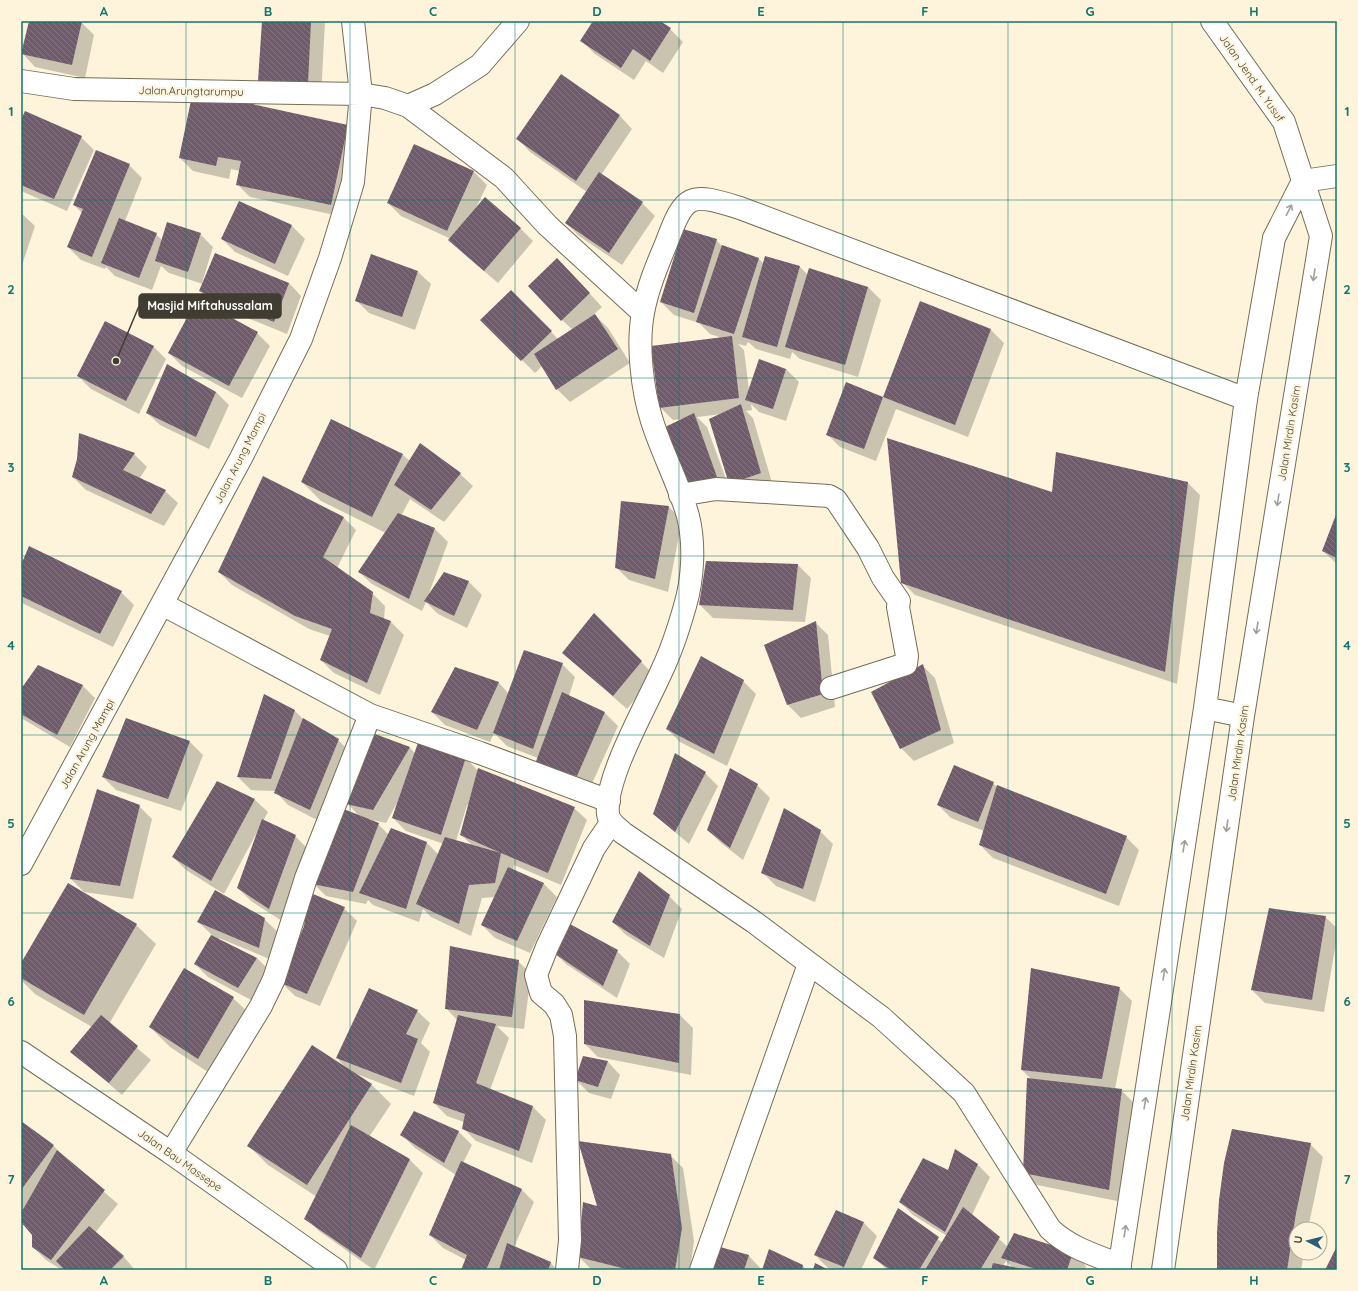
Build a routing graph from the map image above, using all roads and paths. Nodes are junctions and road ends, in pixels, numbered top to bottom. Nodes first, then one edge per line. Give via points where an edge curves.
1 (353, 21) edge
2 (518, 21) edge
3 (1212, 21) edge
4 (21, 81) edge
5 (361, 94) junction
6 (408, 106) junction
7 (1337, 176) edge
8 (1303, 181) junction
9 (1321, 236) joint
10 (642, 313) junction
11 (1246, 399) junction
12 (680, 495) junction
13 (162, 604) junction
14 (831, 688) dead end
15 (1205, 708) junction
16 (370, 715) junction
17 (1243, 716) junction
18 (610, 812) junction
19 (21, 864) edge
20 (809, 964) junction
21 (21, 1052) edge
22 (171, 1153) junction
23 (1120, 1267) edge
24 (336, 1270) edge
25 (567, 1270) edge
26 (701, 1270) edge
27 (1163, 1270) edge

1 - 5 main road, Jalan Arung Mampi
2 - 6 main road via 480,65 435,94
3 - 8 main road, Jalan Jend. M. Yusuf via 1284,122
4 - 5 main road, Jalan.Arungtarumpu via 74,89
5 - 6 main road, Jalan.Arungtarumpu
5 - 13 main road, Jalan Arung Mampi via 353,182 330,258 300,339 241,458
6 - 10 main road, Jalan.Arungtarumpu via 504,178 547,225
7 - 8 main road
8 - 9 main road, Jalan Jend. M. Yusuf
11 -> 8 main road via 1274,238
9 -> 17 main road, Jalan Mirdin Kasim
10 - 11 main road via 676,216 685,204 696,198 709,198
10 - 12 main road via 641,350 651,420
11 - 15 main road
12 - 14 main road via 716,489 829,496 836,500 899,601 907,656 906,664
12 - 18 main road via 688,516 692,542 685,605 665,666 612,783
13 - 16 main road
13 - 19 main road, Jalan Arung Mampi
15 - 17 main road
23 -> 15 main road
16 - 18 main road via 480,753
16 - 22 main road via 306,878 274,978 261,1006
17 -> 27 main road, Jalan Mirdin Kasim
18 - 20 main road via 623,833 754,922
18 - 25 main road via 536,975 541,993 554,1004 561,1015 565,1036 570,1240
20 - 23 main road via 881,1017 964,1093 1050,1229 1061,1239 1081,1250
20 - 26 main road
21 - 22 main road, Jalan Bau Massepe
22 - 24 main road, Jalan Bau Massepe

